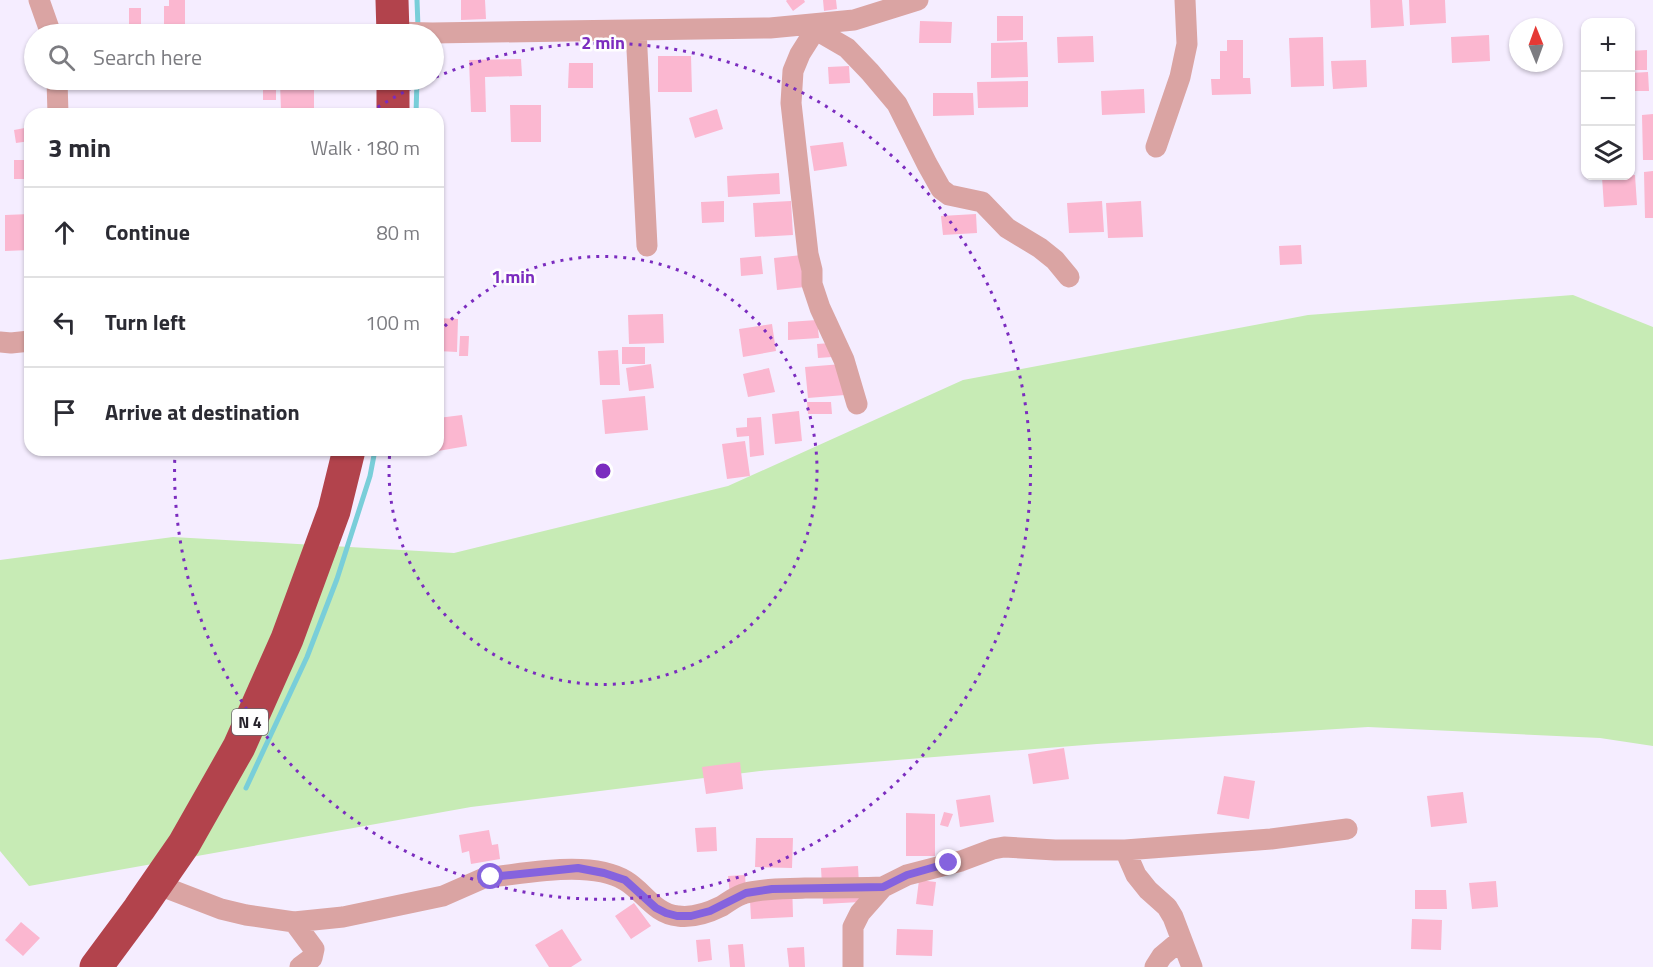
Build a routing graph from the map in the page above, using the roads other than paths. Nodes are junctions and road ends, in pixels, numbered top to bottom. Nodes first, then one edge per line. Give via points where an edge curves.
1 (39, 0) edge
2 (392, 0) edge
3 (918, 0) edge
4 (1185, 0) edge
5 (852, 10) edge
6 (47, 24) edge
7 (393, 24) edge
8 (817, 27) junction
9 (636, 30) junction
10 (444, 33) edge
11 (57, 90) edge
12 (393, 90) edge
13 (58, 108) edge
14 (393, 108) edge
15 (1156, 147) dead end
16 (647, 246) dead end
17 (1069, 277) dead end
18 (0, 342) edge
19 (24, 342) edge
20 (857, 404) dead end
21 (348, 456) edge
22 (1347, 828) dead end
23 (1125, 850) junction
24 (156, 884) junction
25 (883, 887) junction
26 (294, 922) junction
27 (1181, 940) junction
28 (96, 967) edge
29 (300, 967) edge
30 (853, 967) edge
31 (1155, 967) edge
32 (1192, 967) edge

1 - 6 street
2 - 7 highway
3 - 5 street
4 - 15 street via 1187,44
5 - 8 street
8 - 9 street
8 - 17 street via 847,48 897,104 941,189 982,202 1007,228 1055,260
8 - 20 street via 793,70 791,103 812,284 844,360
9 - 10 street
9 - 16 street
11 - 13 street
12 - 14 highway
18 - 19 street
21 - 24 highway, N 4 via 334,511 283,650 239,747 184,844
22 - 23 street via 1271,839
23 - 25 street via 1004,847 907,875
23 - 27 street via 1136,874 1173,916
24 - 26 street via 221,909
24 - 28 highway, N 4
25 - 26 street via 772,889 740,894 701,914 677,916 656,908 625,880 578,868 484,878 443,896
25 - 30 street via 853,927
26 - 29 street via 314,949 312,958
27 - 31 street
27 - 32 street

